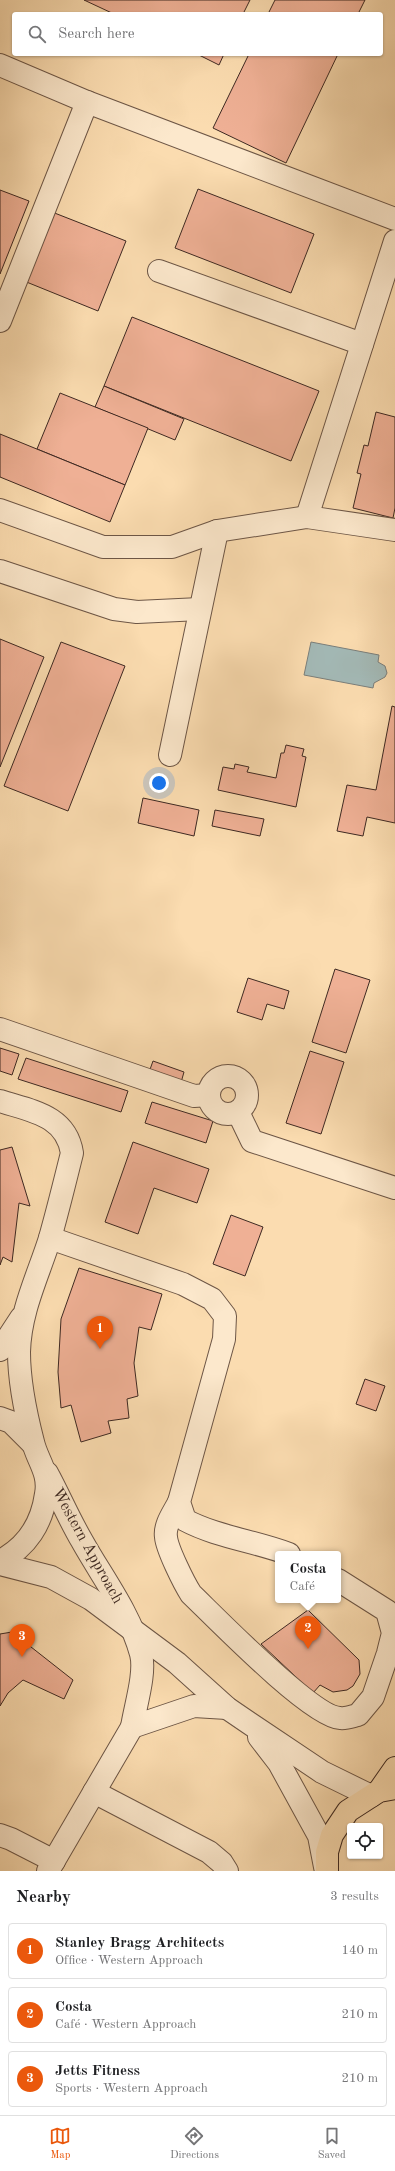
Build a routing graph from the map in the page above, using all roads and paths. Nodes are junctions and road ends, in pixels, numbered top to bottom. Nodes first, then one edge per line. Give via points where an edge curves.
1 (0, 65) edge
2 (87, 102) junction
3 (395, 219) edge
4 (395, 240) edge
5 (158, 271) dead end
6 (0, 321) edge
7 (362, 344) junction
8 (0, 510) edge
9 (307, 517) junction
10 (395, 530) edge
11 (216, 531) junction
12 (0, 571) edge
13 (200, 610) junction
14 (170, 755) dead end
15 (0, 1028) edge
16 (208, 1095) junction
17 (0, 1101) edge
18 (238, 1112) junction
19 (395, 1188) edge
20 (50, 1238) junction
21 (23, 1315) junction
22 (0, 1350) edge
23 (0, 1418) edge
24 (33, 1444) junction
25 (44, 1466) junction
26 (179, 1502) junction
27 (281, 1551) edge
28 (0, 1562) edge
29 (341, 1582) edge
30 (130, 1626) junction
31 (227, 1708) junction
32 (249, 1723) junction
33 (132, 1727) junction
34 (395, 1768) edge
35 (94, 1792) junction
36 (381, 1792) edge
37 (0, 1836) edge
38 (51, 1866) edge
39 (227, 1871) edge
40 (326, 1871) edge

1 - 2 street
2 - 3 street
2 - 6 street
4 - 7 street
5 - 7 street
7 - 9 street
8 - 11 street via 103,547 172,546
9 - 10 street
9 - 11 street
11 - 13 street
12 - 13 street via 114,609 137,612
13 - 14 street
15 - 16 street via 194,1096
16 - 18 street via 212,1107 218,1112
16 - 18 street via 210,1088 220,1078 231,1076 239,1080 247,1091 247,1098
17 - 20 street via 43,1114 65,1131 70,1141 72,1153
18 - 19 street via 252,1141
20 - 21 street
20 - 26 street via 183,1284 212,1299 225,1316 224,1339
21 - 22 street
21 - 24 street via 19,1352
23 - 24 street via 11,1422
24 - 25 street, Western Approach
25 - 28 street via 47,1492 42,1517 32,1535
25 - 30 street, Western Approach via 81,1540
26 - 27 street via 185,1520 204,1530
26 - 29 street via 167,1524 166,1537 182,1579 191,1594 300,1696 322,1712 340,1718 358,1715 373,1697 393,1633 387,1611
28 - 30 street, Western Approach via 51,1577 91,1599
30 - 31 street, Western Approach via 177,1663
30 - 33 street via 141,1655 140,1680
31 - 32 street, Western Approach
31 - 33 street via 194,1706
32 - 36 street, Western Approach via 322,1772
32 - 40 street, Western Approach via 279,1763 320,1836
33 - 35 street
34 - 36 main road
35 - 38 street
35 - 39 street via 209,1852
36 - 40 main road via 348,1811 332,1835 327,1852
37 - 38 street via 11,1839

